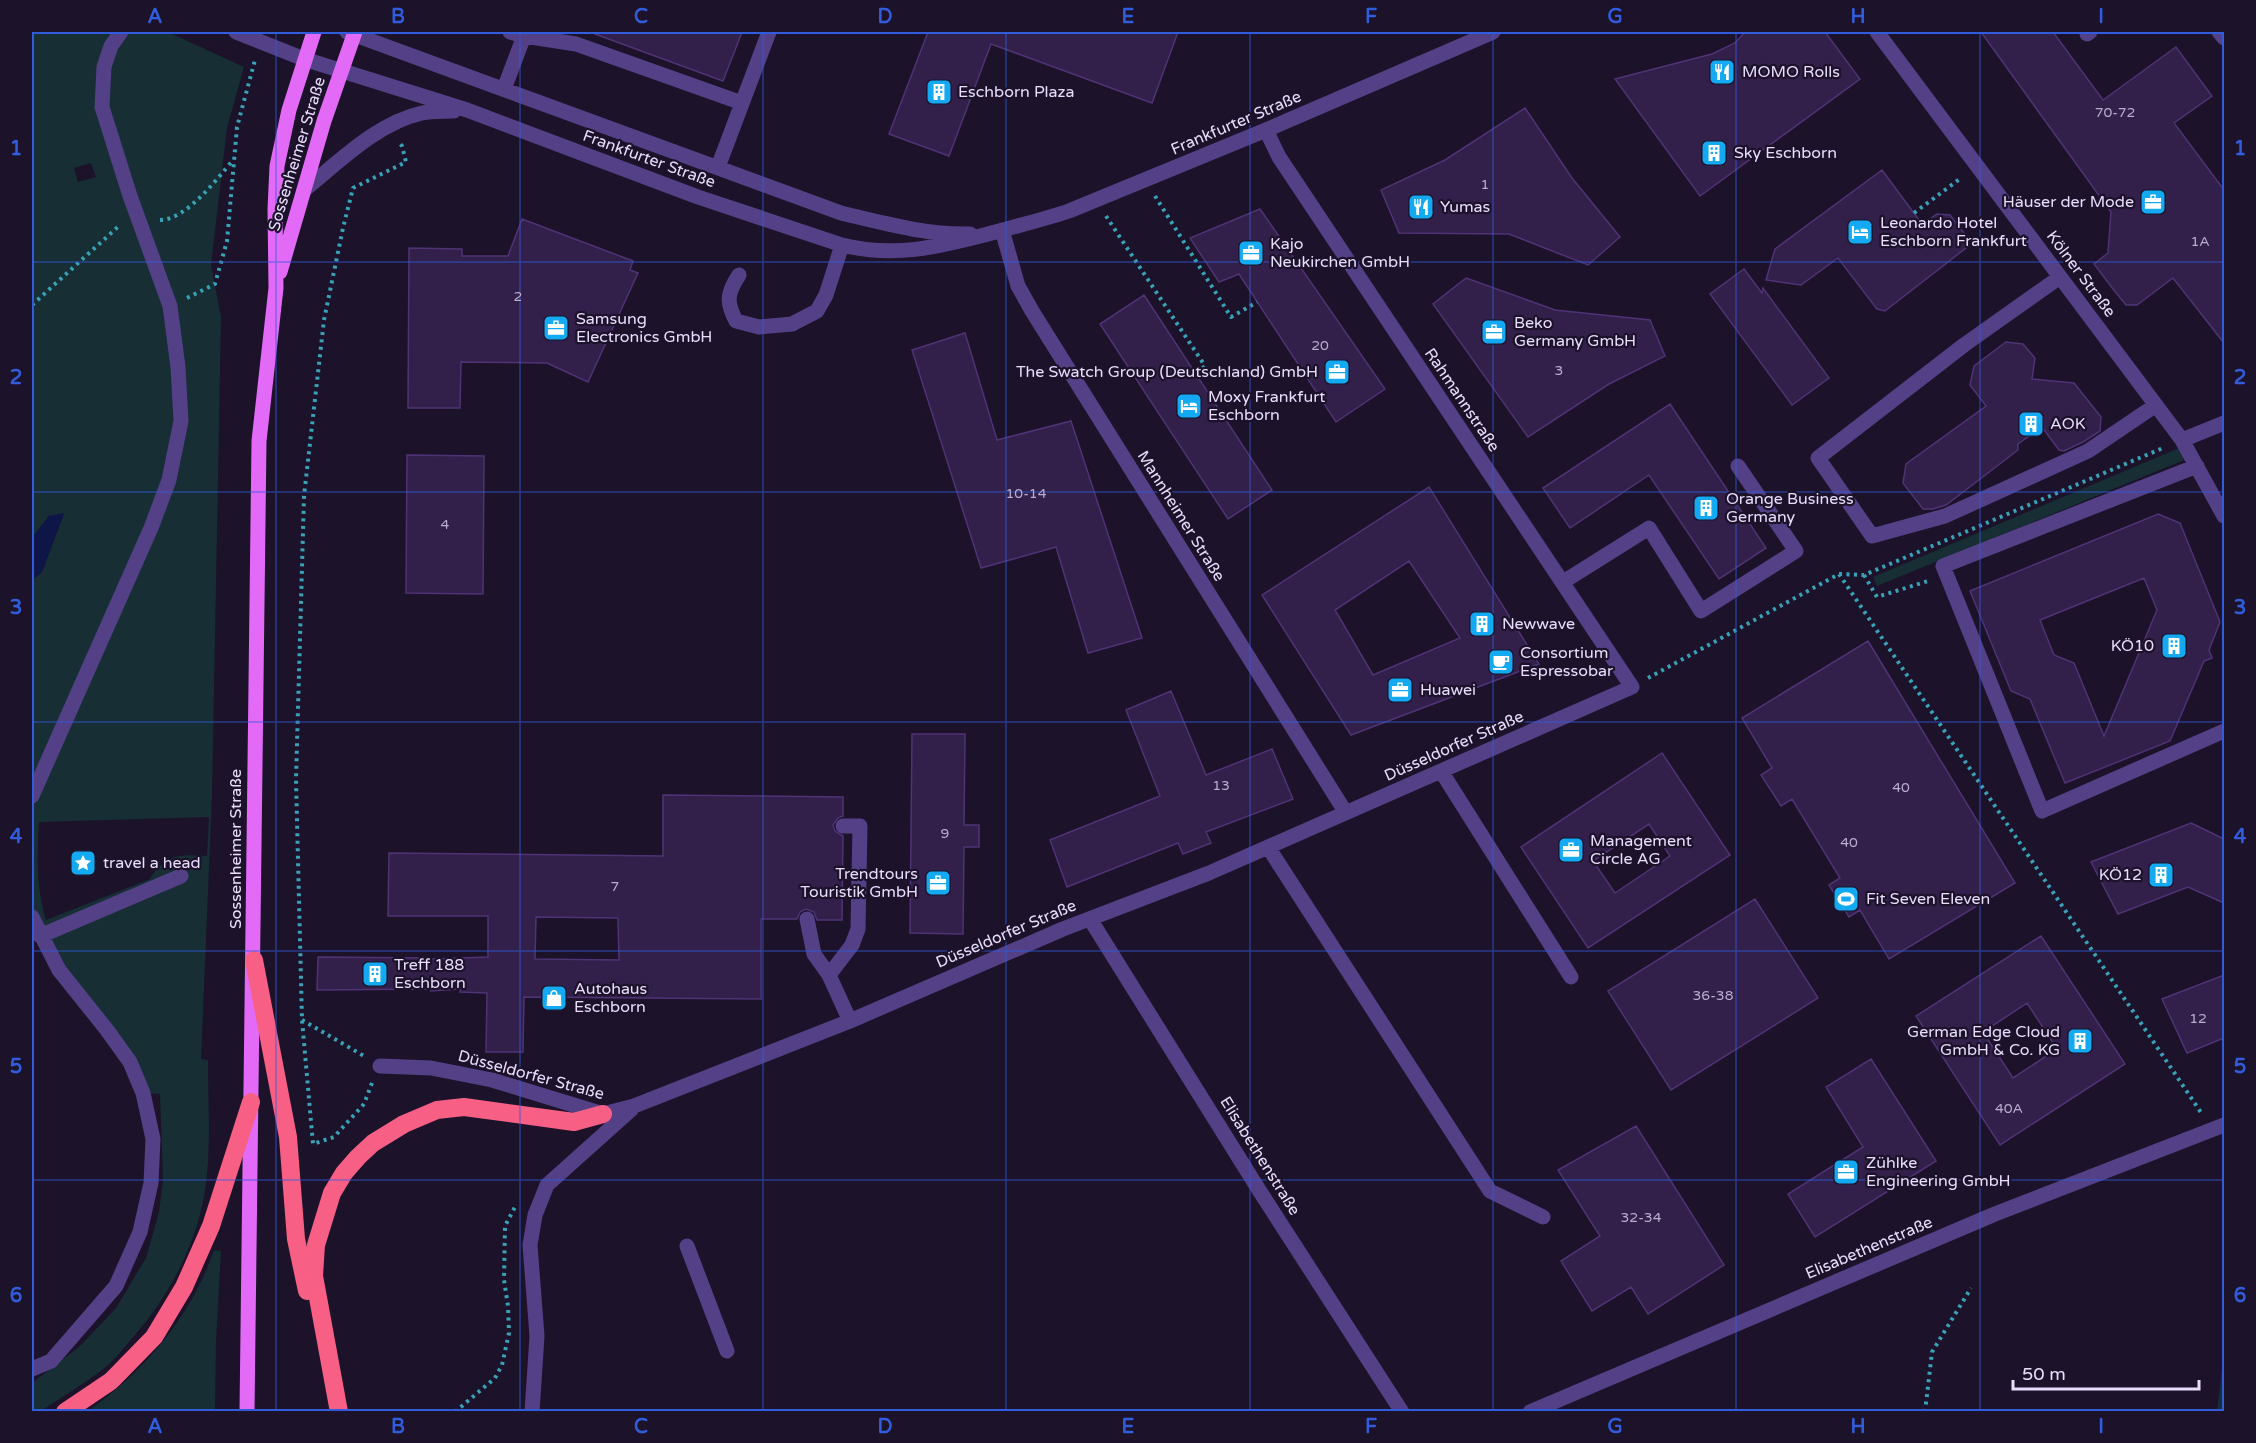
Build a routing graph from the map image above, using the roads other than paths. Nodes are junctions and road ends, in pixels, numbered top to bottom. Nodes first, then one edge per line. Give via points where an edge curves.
1 (121, 32) edge
2 (236, 32) edge
3 (314, 32) edge
4 (352, 32) edge
5 (769, 32) edge
6 (1493, 32) edge
7 (1877, 32) edge
8 (2219, 32) edge
9 (517, 34) edge
10 (2224, 38) edge
11 (304, 59) junction
12 (341, 72) junction
13 (504, 89) junction
14 (742, 104) junction
15 (467, 110) junction
16 (1266, 130) junction
17 (718, 167) junction
18 (304, 190) junction
19 (994, 232) junction
20 (842, 245) junction
21 (739, 275) dead end
22 (2060, 277) junction
23 (276, 288) junction
24 (2156, 405) junction
25 (2224, 423) edge
26 (2182, 440) junction
27 (1738, 466) dead end
28 (2197, 466) junction
29 (2224, 516) edge
30 (1563, 582) junction
31 (1632, 687) joint
32 (2224, 731) edge
33 (1441, 771) junction
34 (32, 796) edge
35 (1346, 813) junction
36 (843, 826) dead end
37 (1268, 847) junction
38 (181, 876) dead end
39 (32, 917) edge
40 (807, 919) dead end
41 (1090, 919) junction
42 (40, 936) junction
43 (254, 960) junction
44 (829, 975) junction
45 (1571, 977) dead end
46 (850, 1021) junction
47 (380, 1066) road end
48 (251, 1102) junction
49 (634, 1106) junction
50 (603, 1114) junction
51 (2219, 1127) edge
52 (1543, 1217) dead end
53 (687, 1246) dead end
54 (727, 1351) dead end
55 (32, 1369) edge
56 (65, 1412) edge
57 (247, 1412) edge
58 (338, 1412) edge
59 (532, 1412) edge
60 (1402, 1412) edge
61 (1530, 1412) edge

1 - 34 street via 104,67 102,106 170,306 181,421 169,480 151,528
2 - 11 street, Frankfurter Straße
3 - 11 main road, Sossenheimer Straße
4 - 12 main road, Sossenheimer Straße
4 - 13 street, Frankfurter Straße
5 - 14 street
6 - 16 street, Frankfurter Straße
7 - 22 street, Kölner Straße
8 - 10 street
9 - 13 street
9 - 14 street via 576,44
11 - 12 street, Frankfurter Straße
11 - 23 main road, Sossenheimer Straße via 277,166
12 - 15 street, Frankfurter Straße
12 - 18 main road, Sossenheimer Straße
13 - 17 street, Frankfurter Straße
14 - 17 street
15 - 18 street via 422,113 388,128
15 - 20 street, Frankfurter Straße via 698,197
16 - 19 street, Frankfurter Straße via 1041,221
16 - 30 street, Rahmannstraße via 1285,167
17 - 19 street, Frankfurter Straße via 842,213 932,232
18 - 23 main road, Sossenheimer Straße
19 - 20 street, Frankfurter Straße via 941,247 907,251 862,250
19 - 35 street, Mannheimer Straße via 1032,311
20 - 21 street via 817,311 792,324 759,327 736,321 728,306 730,287
22 - 24 street, Kölner Straße
22 - 24 street via 1964,345 1818,458 1872,536 1944,516 2088,451
23 - 43 main road, Sossenheimer Straße via 258,441
24 - 26 street, Kölner Straße
25 - 26 street
26 - 28 street, Kölner Straße
27 - 30 street via 1796,551 1701,611 1649,528
28 - 29 street, Kölner Straße
28 - 32 street via 1943,566 2042,811
30 - 31 street, Rahmannstraße
31 - 33 street, Düsseldorfer Straße
33 - 35 street, Düsseldorfer Straße
33 - 45 street
35 - 37 street, Düsseldorfer Straße
36 - 44 street via 860,826 858,929 852,945
37 - 41 street, Düsseldorfer Straße
37 - 52 street via 1490,1191
38 - 42 street
39 - 42 street
40 - 44 street via 814,954
41 - 46 street, Düsseldorfer Straße
41 - 60 street, Elisabethenstraße
42 - 55 street via 59,970 130,1062 143,1093 153,1139 151,1183 140,1232 116,1286 51,1361
43 - 48 main road, Sossenheimer Straße
43 - 58 highway via 288,1137 296,1239 318,1345
44 - 46 street
46 - 49 street, Düsseldorfer Straße
47 - 50 street, Düsseldorfer Straße via 431,1068 492,1080
48 - 56 highway via 211,1226 184,1287 154,1337 111,1382
48 - 57 main road, Sossenheimer Straße
49 - 50 street, Düsseldorfer Straße
49 - 59 street via 548,1185 535,1215 530,1245 537,1336
50 - 58 highway via 574,1122 464,1107 437,1110 404,1124 358,1156 332,1193 316,1245 314,1276
51 - 61 street, Elisabethenstraße via 1995,1214
53 - 54 street

